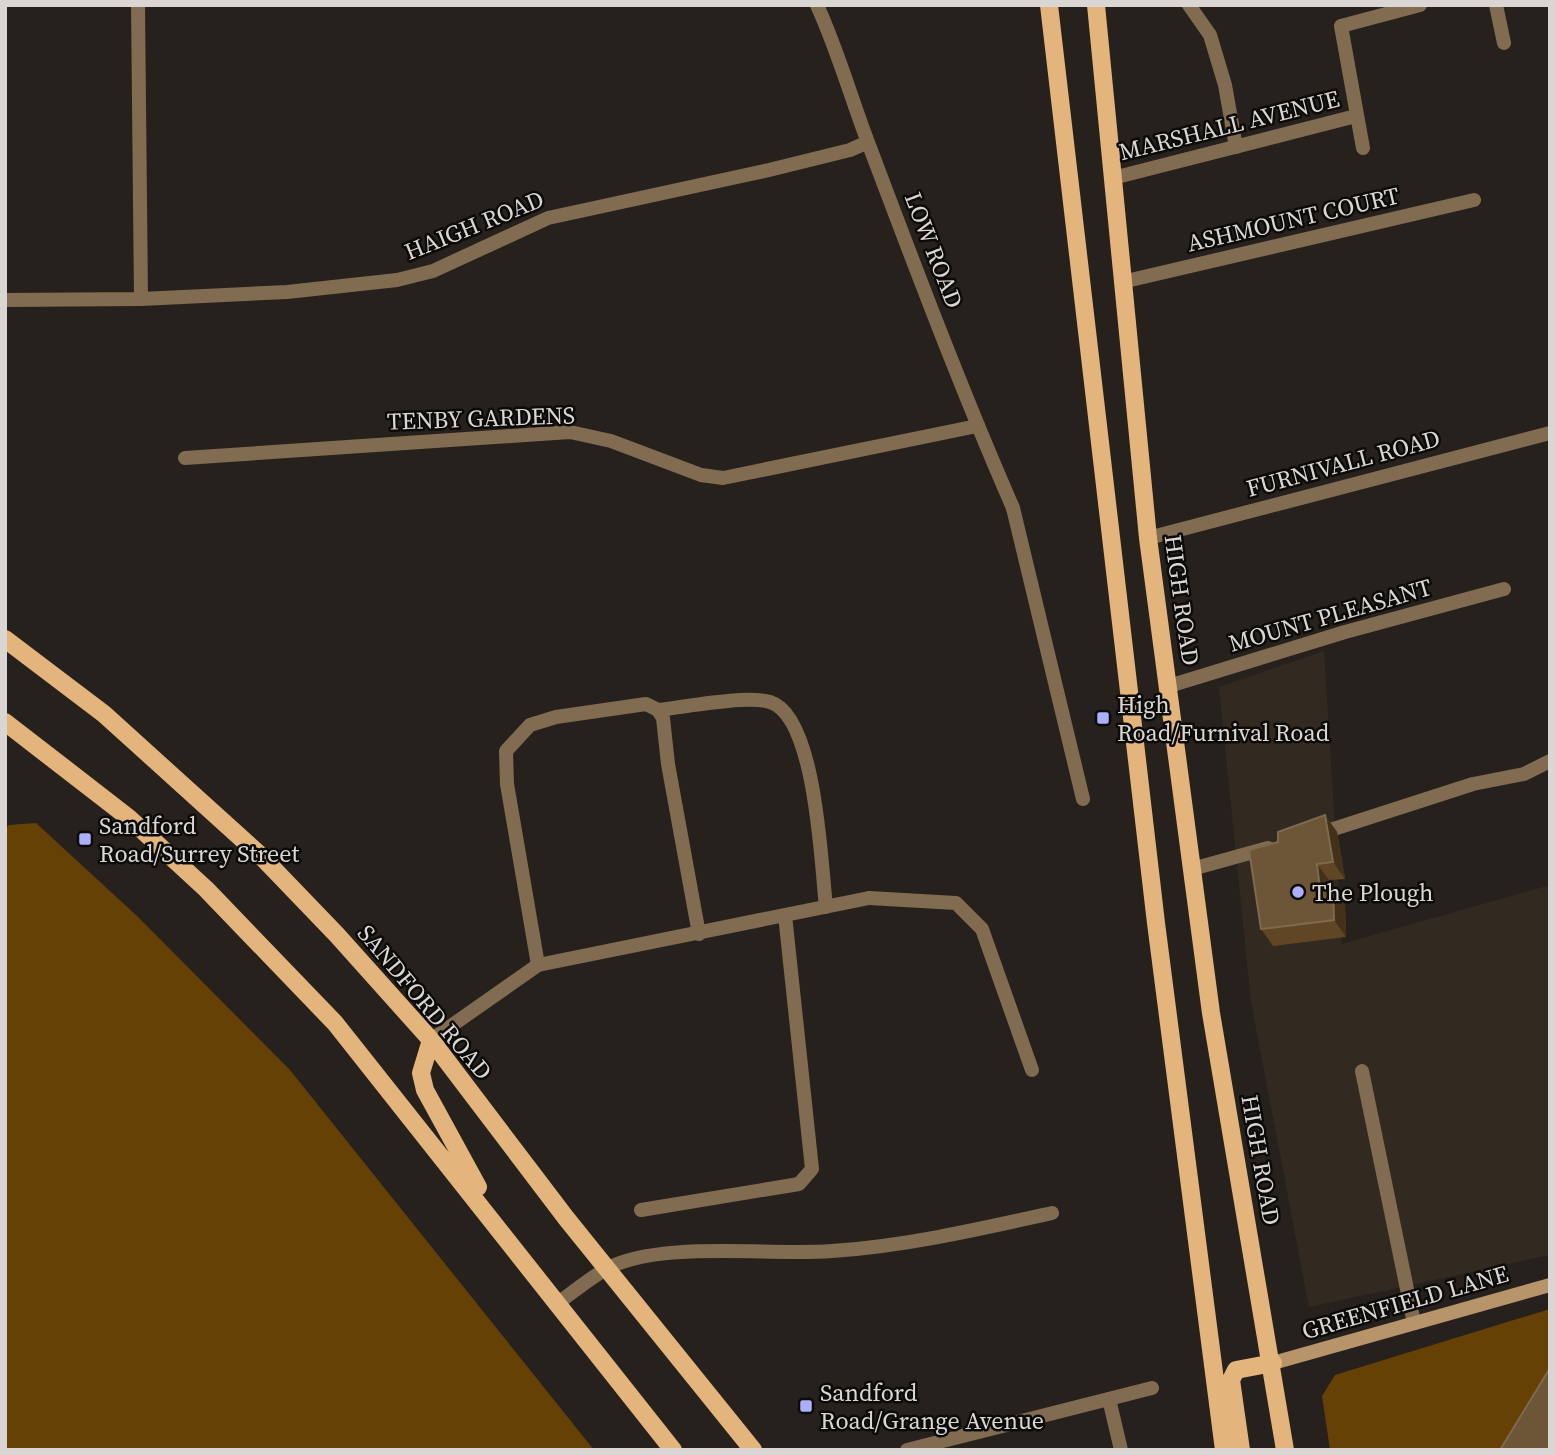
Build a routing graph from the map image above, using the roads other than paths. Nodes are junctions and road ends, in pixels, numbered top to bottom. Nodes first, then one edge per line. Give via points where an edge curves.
1 (138, 5) edge
2 (817, 5) edge
3 (1049, 5) edge
4 (1096, 5) edge
5 (1189, 5) edge
6 (1420, 5) edge
7 (1496, 5) edge
8 (1504, 43) dead end
9 (1356, 116) junction
10 (868, 142) junction
11 (1236, 146) junction
12 (1363, 148) dead end
13 (1113, 178) junction
14 (1474, 200) dead end
15 (1122, 282) junction
16 (141, 299) junction
17 (5, 300) edge
18 (977, 426) junction
19 (1550, 433) edge
20 (185, 458) dead end
21 (1148, 538) junction
22 (1504, 589) dead end
23 (5, 639) edge
24 (1169, 686) junction
25 (658, 710) junction
26 (5, 722) edge
27 (1550, 761) edge
28 (1083, 799) dead end
29 (1309, 837) edge
30 (1283, 844) edge
31 (1192, 869) junction
32 (826, 907) junction
33 (785, 915) junction
34 (699, 934) junction
35 (538, 965) junction
36 (431, 1040) junction
37 (1032, 1070) dead end
38 (1362, 1071) dead end
39 (641, 1210) dead end
40 (1052, 1213) dead end
41 (507, 1238) junction
42 (607, 1269) junction
43 (1550, 1285) edge
44 (558, 1303) junction
45 (1414, 1323) junction
46 (1211, 1345) junction
47 (1273, 1363) junction
48 (1236, 1370) junction
49 (1152, 1388) dead end
50 (1109, 1399) junction
51 (673, 1450) edge
52 (752, 1450) edge
53 (907, 1450) edge
54 (1121, 1450) edge
55 (1224, 1450) edge
56 (1241, 1450) edge
57 (1285, 1450) edge

1 - 16 street
2 - 10 street, LOW ROAD
3 - 46 main road via 1147,854
4 - 13 main road, HIGH ROAD
5 - 11 street via 1210,35 1226,85
6 - 9 street, MARSHALL AVENUE via 1341,26
7 - 8 street
9 - 11 street, MARSHALL AVENUE
9 - 12 street, MARSHALL AVENUE
10 - 16 street, HAIGH ROAD via 769,170 548,218 433,271 397,280 287,292
10 - 18 street, LOW ROAD
11 - 13 street, MARSHALL AVENUE
13 - 15 main road, HIGH ROAD
14 - 15 street, ASHMOUNT COURT
15 - 21 main road, HIGH ROAD
16 - 17 street, HAIGH ROAD
18 - 20 street, TENBY GARDENS via 723,478 570,432
18 - 28 street, LOW ROAD via 1013,509
19 - 21 street, FURNIVALL ROAD
21 - 24 main road, HIGH ROAD
22 - 24 street, MOUNT PLEASANT
23 - 36 main road, SANDFORD ROAD via 104,714 261,856
24 - 31 main road, HIGH ROAD
25 - 32 street via 770,702 791,716 809,764
25 - 34 street
25 - 35 street via 646,704 556,717 530,725 506,751 507,784
26 - 41 main road via 128,818 298,983
27 - 29 street via 1524,774 1472,784
30 - 31 street
31 - 47 main road, HIGH ROAD via 1211,1013
32 - 33 street
32 - 37 street via 869,898 956,903 970,914 982,929
33 - 34 street
33 - 39 street via 812,1169 799,1184
34 - 35 street
35 - 36 street
36 - 41 main road via 421,1073 425,1090
36 - 42 main road, SANDFORD ROAD
38 - 45 street
40 - 42 street via 967,1232 832,1251 668,1254
41 - 44 main road
42 - 44 street
42 - 52 main road, SANDFORD ROAD
43 - 45 street, GREENFIELD LANE
44 - 51 main road
45 - 47 street, GREENFIELD LANE
46 - 48 main road
46 - 55 main road
47 - 48 main road
47 - 57 main road, HIGH ROAD
48 - 56 main road via 1231,1380
49 - 50 street
50 - 53 street
50 - 54 street

